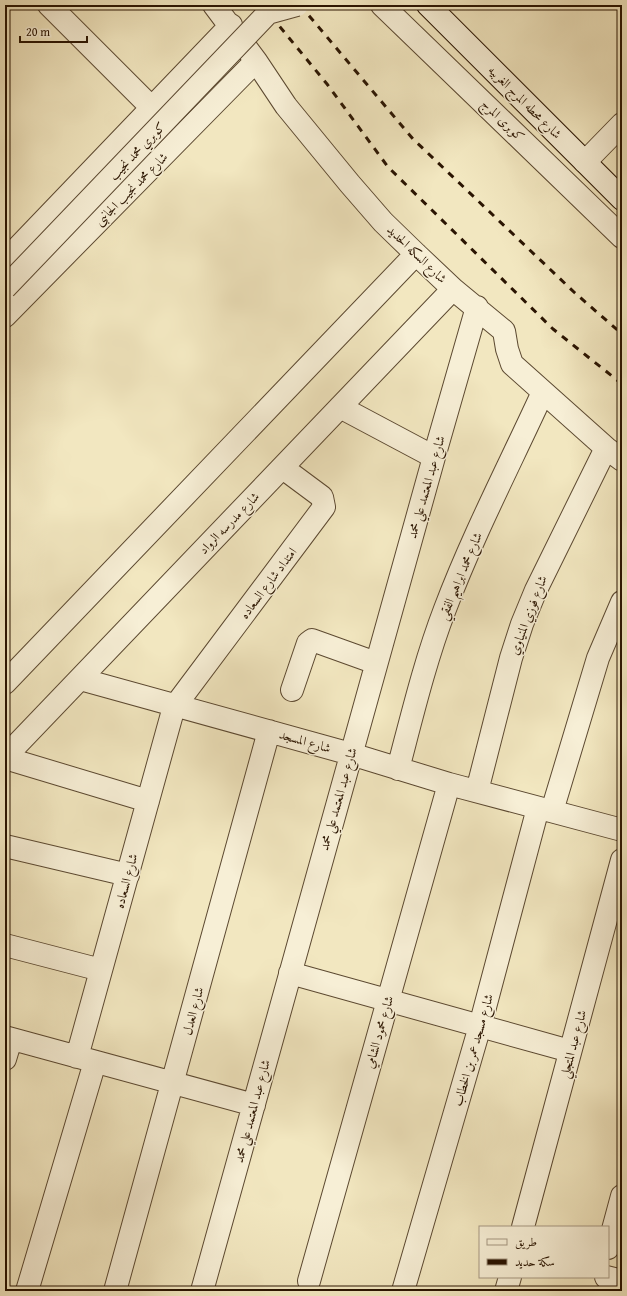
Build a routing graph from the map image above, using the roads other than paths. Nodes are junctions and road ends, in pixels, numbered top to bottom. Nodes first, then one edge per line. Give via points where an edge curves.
1 (50, 5) edge
2 (214, 5) edge
3 (298, 5) edge
4 (382, 5) edge
5 (428, 5) edge
6 (270, 9) edge
7 (231, 25) junction
8 (256, 61) junction
9 (152, 108) junction
10 (622, 124) edge
11 (585, 162) junction
12 (622, 199) edge
13 (622, 237) edge
14 (416, 254) junction
15 (5, 261) edge
16 (5, 288) edge
17 (454, 289) junction
18 (477, 307) junction
19 (5, 316) edge
20 (543, 392) junction
21 (340, 407) junction
22 (614, 454) edge
23 (434, 457) junction
24 (283, 468) junction
25 (622, 602) edge
26 (376, 663) junction
27 (80, 679) junction
28 (5, 683) edge
29 (292, 690) dead end
30 (176, 706) junction
31 (269, 731) junction
32 (351, 754) junction
33 (5, 758) edge
34 (398, 769) junction
35 (449, 784) junction
36 (478, 791) junction
37 (148, 801) junction
38 (545, 810) junction
39 (622, 830) edge
40 (5, 846) edge
41 (622, 860) edge
42 (128, 874) junction
43 (5, 945) edge
44 (101, 970) junction
45 (290, 974) junction
46 (388, 1000) junction
47 (480, 1026) junction
48 (7, 1045) edge
49 (570, 1051) junction
50 (86, 1059) junction
51 (174, 1083) junction
52 (254, 1105) junction
53 (622, 1196) edge
54 (524, 1226) edge
55 (609, 1244) edge
56 (510, 1278) edge
57 (600, 1278) edge
58 (609, 1278) edge
59 (309, 1281) dead end
60 (622, 1281) edge
61 (27, 1291) edge
62 (115, 1291) edge
63 (202, 1291) edge
64 (403, 1291) edge
65 (506, 1291) edge
66 (597, 1291) edge

1 - 9 street
2 - 7 street, شارع السكه الحديد
3 - 6 street, كوبري محمد نجيب, bridge
4 - 13 street, كوبرى المرج
5 - 11 street, شارع محطه المرج الغربيه
6 - 16 street, كوبري محمد نجيب, bridge
7 - 8 street, شارع السكه الحديد
7 - 9 street
8 - 14 street, شارع السكه الحديد via 286,106 322,152 383,222
8 - 19 street, شارع محمد نجيب الجانبى
9 - 15 street
10 - 11 street
11 - 12 street, شارع محطه المرج الغربيه
14 - 17 street, شارع السكه الحديد
14 - 28 street
17 - 18 street, شارع السكه الحديد
17 - 21 street, شارع مدرسه الرواد
18 - 20 street, شارع السكه الحديد via 504,331 512,364
18 - 23 street, شارع عبد المعتمد علي محمد
20 - 22 street, شارع السكه الحديد
20 - 34 street, شارع محمد ابراهيم الفقي via 444,610
21 - 23 street
21 - 24 street, شارع مدرسه الرواد
22 - 36 street, شارع فوزي المنياوي via 536,590 522,624
23 - 26 street, شارع عبد المعتمد علي محمد
24 - 27 street, شارع مدرسه الرواد
24 - 30 street, امتداد شارع السعاده via 322,497 323,510
25 - 38 street, شارع مسجد عمر بن الخطاب via 598,658
26 - 29 street via 312,640 308,643
26 - 32 street, شارع عبد المعتمد علي محمد
27 - 30 street, شارع المسجد
27 - 33 street, شارع مدرسه الرواد
30 - 31 street, شارع المسجد
30 - 37 street, شارع السعاده
31 - 32 street, شارع المسجد
31 - 51 street, شارع العدل
32 - 34 street, شارع المسجد
32 - 45 street, شارع عبد المعتمد علي محمد
33 - 37 street
34 - 35 street, شارع المسجد
35 - 36 street, شارع المسجد
35 - 46 street, شارع محمود الشامي
36 - 38 street, شارع المسجد
37 - 42 street, شارع السعاده
38 - 39 street, شارع المسجد
38 - 47 street, شارع مسجد عمر بن الخطاب
40 - 42 street
41 - 49 street, شارع عبد المتجلي
42 - 44 street, شارع السعاده
43 - 44 street
44 - 50 street, شارع السعاده
45 - 46 street
45 - 52 street, شارع عبد المعتمد علي محمد
46 - 47 street
46 - 59 street, شارع محمود الشامي
47 - 49 street
47 - 64 street, شارع مسجد عمر بن الخطاب
48 - 50 street
49 - 54 street, شارع عبد المتجلي
50 - 51 street
50 - 61 street, شارع السعاده
51 - 52 street
51 - 62 street, شارع العدل
52 - 63 street, شارع عبد المعتمد علي محمد
53 - 55 street
56 - 65 street
57 - 66 street
58 - 60 street

